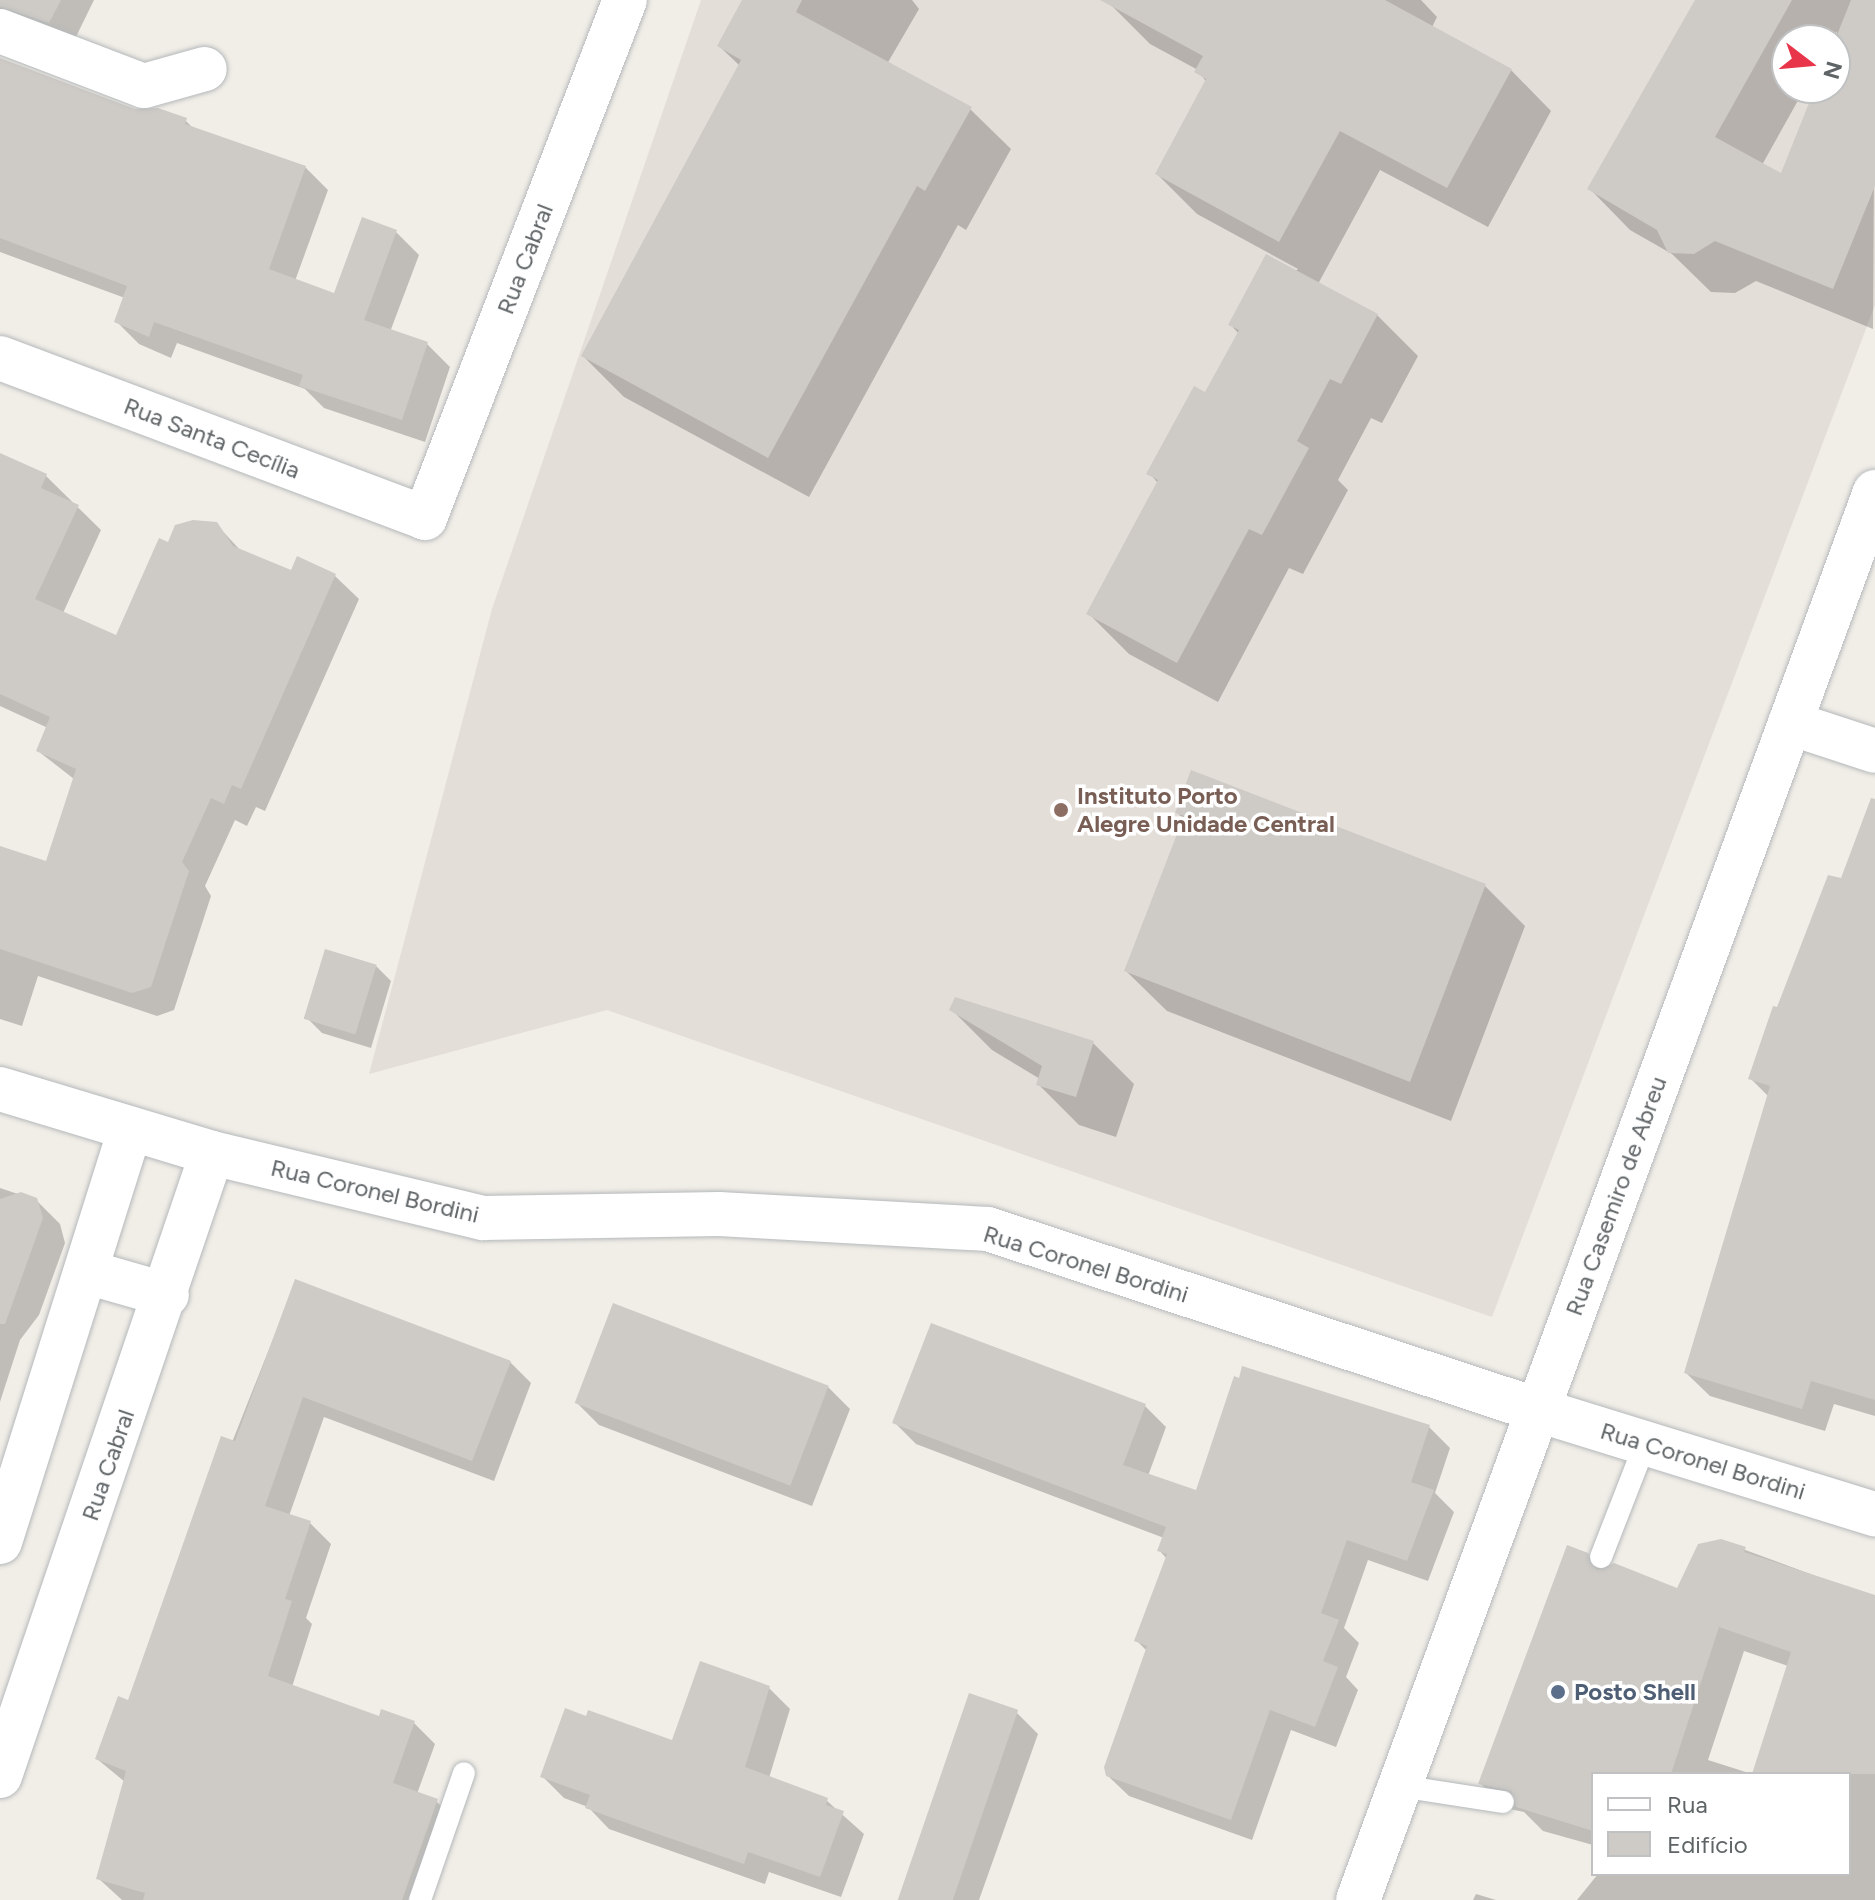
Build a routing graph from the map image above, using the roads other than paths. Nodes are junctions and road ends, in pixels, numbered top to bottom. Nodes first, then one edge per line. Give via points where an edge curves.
1 (625, 0) edge
2 (0, 31) edge
3 (205, 69) dead end
4 (0, 358) edge
5 (1875, 492) edge
6 (425, 518) joint
7 (1790, 723) junction
8 (1875, 751) edge
9 (0, 1089) edge
10 (130, 1129) junction
11 (212, 1153) junction
12 (87, 1272) junction
13 (167, 1295) junction
14 (1538, 1410) junction
15 (1645, 1444) junction
16 (1875, 1514) edge
17 (0, 1542) edge
18 (1601, 1557) dead end
19 (464, 1773) dead end
20 (0, 1776) edge
21 (1400, 1786) junction
22 (1503, 1802) dead end
23 (420, 1900) edge
24 (1358, 1900) edge

1 - 6 street, Rua Cabral
2 - 3 street via 144,86
4 - 6 street, Rua Santa Cecília
5 - 7 street, Rua Casemiro de Abreu
7 - 8 street
7 - 14 street, Rua Casemiro de Abreu
9 - 10 street, Rua Coronel Bordini
10 - 11 street, Rua Coronel Bordini
10 - 12 street
11 - 13 street, Rua Cabral
11 - 14 street, Rua Coronel Bordini via 483,1218 719,1214 988,1229
12 - 13 street
12 - 17 street
13 - 20 street, Rua Cabral
14 - 15 street, Rua Coronel Bordini
14 - 21 street, Rua Casemiro de Abreu
15 - 16 street, Rua Coronel Bordini
15 - 18 lane
19 - 23 lane
21 - 22 lane
21 - 24 street, Rua Casemiro de Abreu

